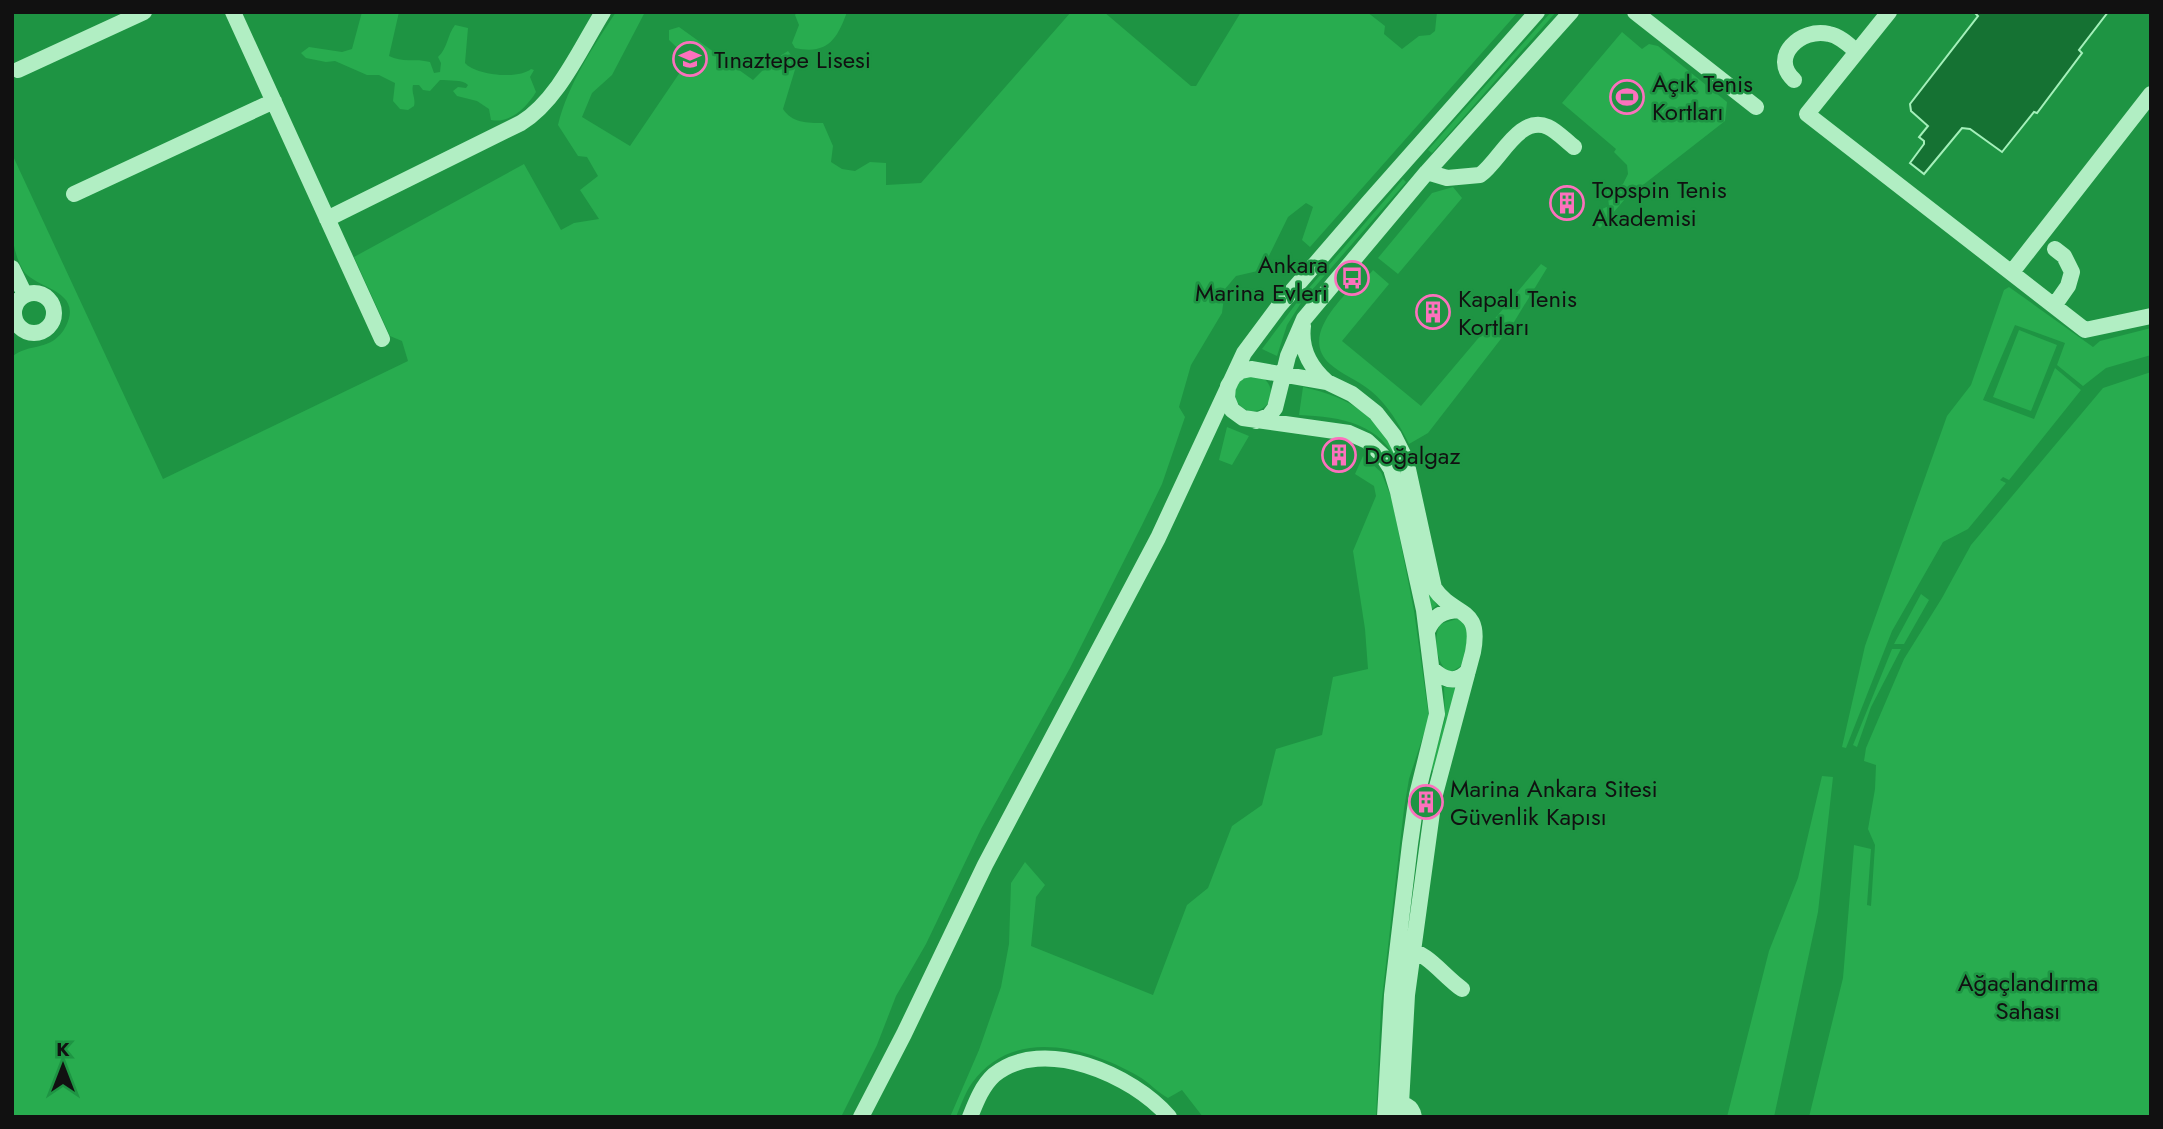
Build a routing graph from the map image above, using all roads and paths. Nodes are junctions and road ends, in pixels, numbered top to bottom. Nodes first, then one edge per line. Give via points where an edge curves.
1 (145, 12) edge
2 (233, 12) edge
3 (1537, 12) edge
4 (1571, 12) edge
5 (1634, 12) edge
6 (1889, 12) edge
7 (597, 14) edge
8 (1857, 52) junction
9 (18, 69) dead end
10 (1794, 80) dead end
11 (2151, 94) edge
12 (274, 101) junction
13 (1756, 107) dead end
14 (1574, 147) dead end
15 (1427, 172) junction
16 (74, 194) dead end
17 (327, 219) junction
18 (2055, 249) dead end
19 (12, 268) edge
20 (2012, 272) junction
21 (25, 295) junction
22 (2054, 306) junction
23 (2151, 316) edge
24 (1304, 319) junction
25 (16, 331) edge
26 (382, 338) dead end
27 (1283, 373) junction
28 (1327, 382) junction
29 (1228, 386) junction
30 (1250, 420) junction
31 (1208, 430) junction
32 (1459, 610) junction
33 (1427, 631) junction
34 (1432, 669) junction
35 (1468, 671) junction
36 (1405, 949) junction
37 (1462, 989) dead end
38 (1393, 1110) edge
39 (861, 1117) edge
40 (970, 1117) edge
41 (1169, 1117) edge
42 (1414, 1117) edge

1 - 9 street
2 - 12 street
3 - 29 street via 1279,306 1250,344
4 - 15 street
5 - 13 street
6 - 8 street
7 - 17 street via 548,100 535,114
8 - 10 street via 1833,35 1818,32 1801,37 1789,48 1786,64
8 - 20 street via 1807,114
11 - 20 street
12 - 16 street
12 - 17 street
14 - 15 street via 1550,128 1536,124 1522,129 1480,175 1447,178
15 - 24 street
17 - 26 street
18 - 22 street via 2072,272
19 - 21 street
20 - 22 street
21 - 25 street via 14,310
21 - 25 street via 46,297 54,317 40,332
22 - 23 street via 2085,330
24 - 27 street
24 - 28 street via 1306,355
27 - 28 street
27 - 29 street via 1245,370
27 - 30 street via 1275,408 1265,418
28 - 32 street via 1367,405 1394,436 1406,460 1434,588
29 - 30 street via 1230,407
29 - 31 street
30 - 31 street via 1220,420
30 - 33 street via 1349,433 1382,455 1398,492
31 - 39 street via 1164,526 985,865
32 - 33 street via 1442,612
32 - 35 street via 1476,629
33 - 34 street
34 - 35 street via 1450,679
34 - 36 street via 1436,725 1417,795 1410,845
35 - 36 street via 1434,798
36 - 37 street via 1426,957
36 - 38 street via 1392,995
38 - 42 street via 1411,1108
40 - 41 street via 979,1094 994,1076 1016,1063 1040,1058 1068,1060 1128,1083

